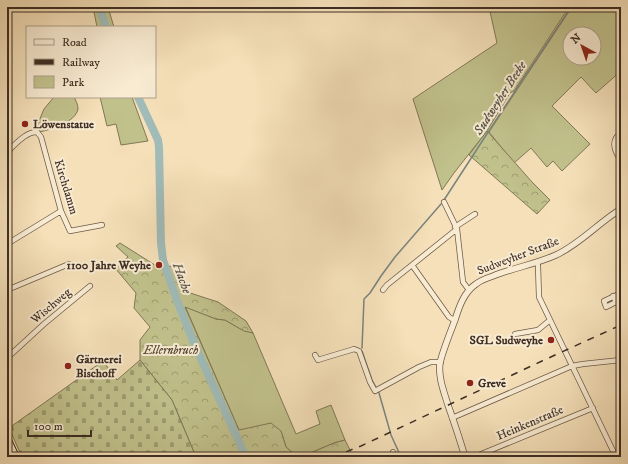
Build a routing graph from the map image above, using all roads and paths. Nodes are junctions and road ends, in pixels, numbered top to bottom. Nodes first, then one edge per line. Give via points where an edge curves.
1 (621, 133) edge
2 (7, 152) edge
3 (621, 160) edge
4 (444, 202) dead end
5 (621, 209) edge
6 (61, 211) junction
7 (475, 214) dead end
8 (102, 226) dead end
9 (456, 228) junction
10 (7, 244) edge
11 (537, 262) junction
12 (69, 264) dead end
13 (412, 264) junction
14 (90, 286) dead end
15 (7, 290) edge
16 (383, 290) dead end
17 (469, 290) junction
18 (621, 293) edge
19 (613, 296) dead end
20 (454, 320) junction
21 (550, 320) junction
22 (515, 334) dead end
23 (315, 354) dead end
24 (7, 358) edge
25 (621, 360) edge
26 (441, 362) junction
27 (572, 366) junction
28 (593, 408) junction
29 (452, 418) junction
30 (7, 438) edge
31 (16, 457) edge
32 (465, 457) edge
33 (474, 457) edge
34 (616, 457) edge

1 - 3 street via 616,138 614,146
2 - 6 street, Kirchdamm via 25,136 37,132 42,140
4 - 9 street
5 - 11 street, Sudweyher Straße via 573,245
6 - 8 street, Kirchdamm via 70,231
6 - 10 street
7 - 9 street
9 - 13 street
9 - 17 street via 463,282
11 - 17 street, Sudweyher Straße via 499,273
11 - 21 street via 539,297
12 - 15 street
13 - 16 street
13 - 20 street via 449,317
14 - 24 street, Wischweg
17 - 20 street, Sudweyher Straße
18 - 19 street
20 - 26 street, Sudweyher Straße
21 - 22 street via 538,330
21 - 27 street
23 - 26 street via 318,360 352,350 358,351 370,382 377,390 419,367 431,362
25 - 27 street
26 - 29 street, Sudweyher Straße via 440,378
27 - 28 street
27 - 29 street
28 - 33 street, Heinkenstraße
28 - 34 street
29 - 32 street, Sudweyher Straße
30 - 31 main road

